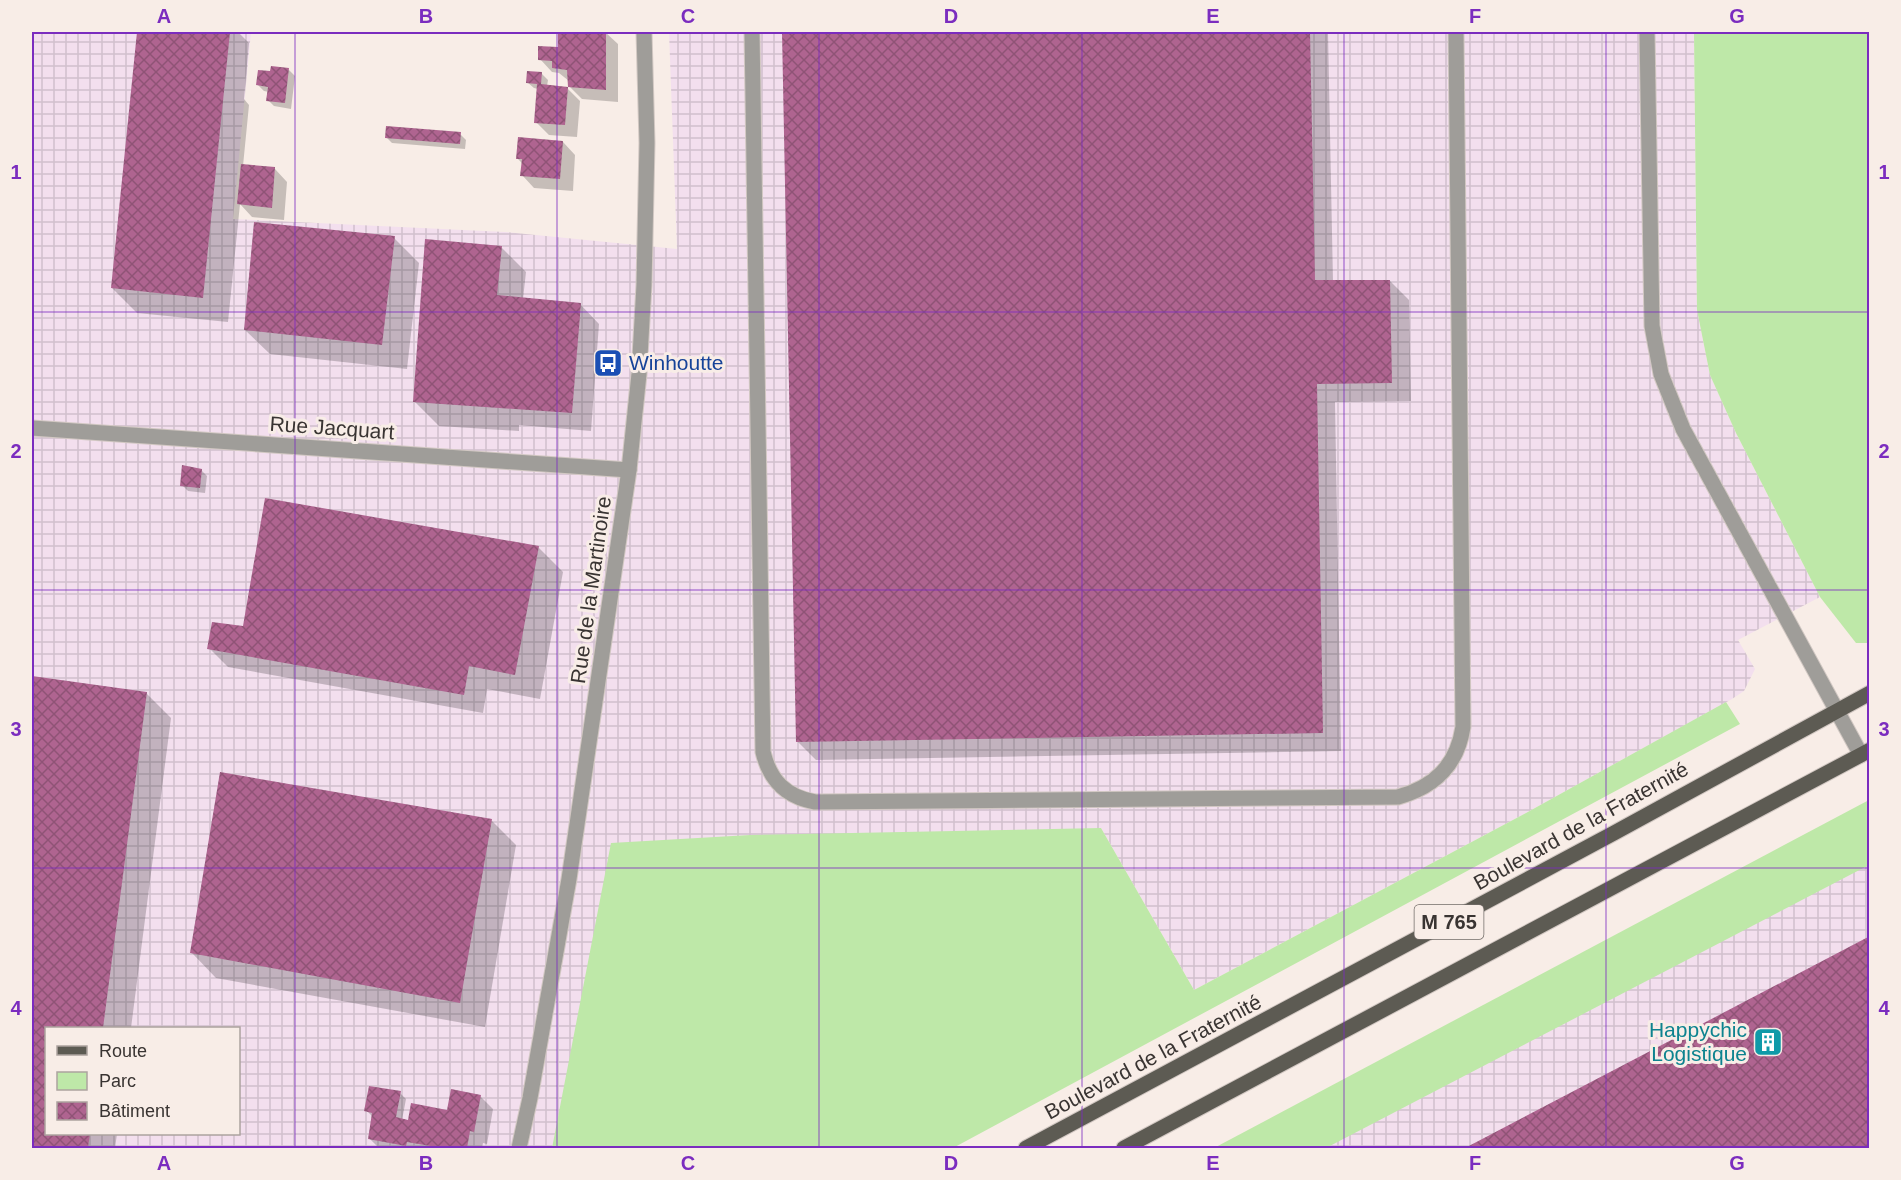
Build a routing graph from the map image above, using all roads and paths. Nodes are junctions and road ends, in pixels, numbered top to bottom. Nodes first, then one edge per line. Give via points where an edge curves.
1 (644, 32) edge
2 (752, 32) edge
3 (1456, 32) edge
4 (1647, 32) edge
5 (32, 428) edge
6 (629, 470) junction
7 (1869, 693) edge
8 (1837, 710) junction
9 (1865, 753) edge
10 (519, 1149) edge
11 (1026, 1149) edge
12 (1124, 1149) edge

1 - 6 street, Rue de la Martinoire via 644,285
2 - 3 street via 763,752 772,776 790,795 815,802 1398,797 1425,787 1449,765 1463,727
4 - 8 street via 1652,326 1662,374 1683,429
5 - 6 street, Rue Jacquart
6 - 10 street, Rue de la Martinoire via 569,879
7 - 8 main road, Boulevard de la Fraternité / M 765
8 - 9 street
8 - 11 main road, Boulevard de la Fraternité / M 765
9 - 12 main road, M 765

